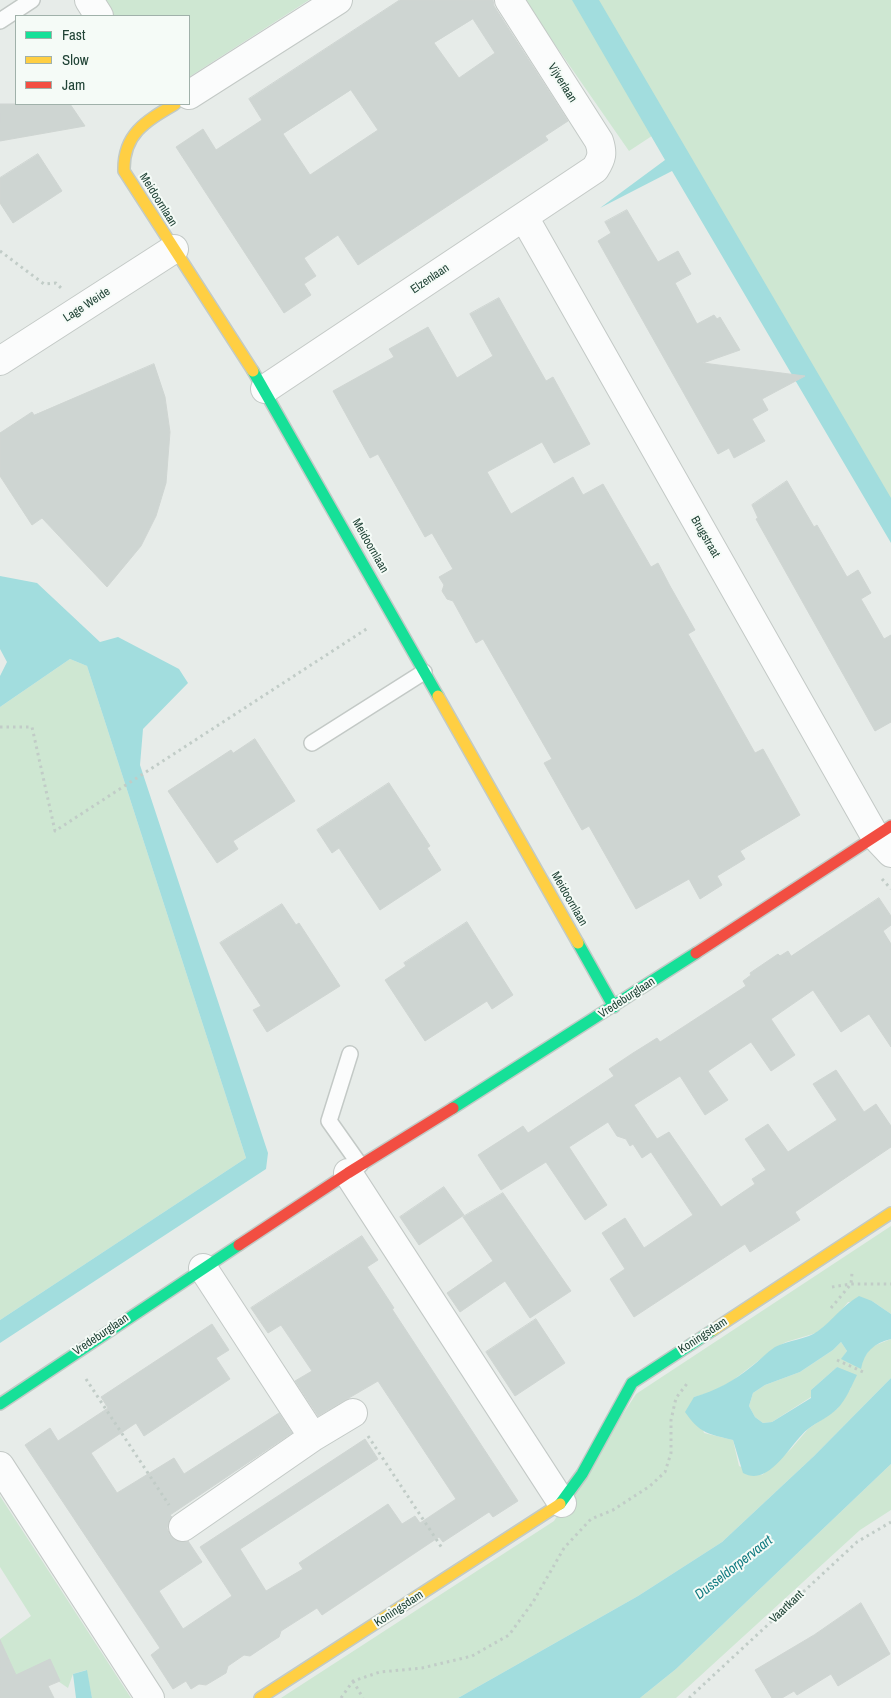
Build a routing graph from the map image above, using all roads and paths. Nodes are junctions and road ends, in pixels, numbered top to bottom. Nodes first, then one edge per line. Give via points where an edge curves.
1 (32, 0) edge
2 (89, 0) edge
3 (338, 0) edge
4 (509, 0) edge
5 (98, 15) edge
6 (0, 20) edge
7 (190, 94) edge
8 (163, 107) edge
9 (595, 169) joint
10 (524, 217) junction
11 (174, 249) junction
12 (0, 251) edge
13 (80, 309) junction
14 (0, 361) edge
15 (265, 389) junction
16 (391, 612) junction
17 (424, 672) junction
18 (0, 727) edge
19 (312, 742) dead end
20 (886, 838) edge
21 (614, 1007) junction
22 (350, 1054) dead end
23 (354, 1169) junction
24 (891, 1213) edge
25 (203, 1268) junction
26 (891, 1284) edge
27 (826, 1291) dead end
28 (70, 1355) junction
29 (837, 1360) dead end
30 (863, 1372) dead end
31 (690, 1380) dead end
32 (0, 1404) edge
33 (353, 1413) joint
34 (313, 1437) junction
35 (0, 1466) edge
36 (562, 1503) junction
37 (891, 1522) edge
38 (182, 1527) joint
39 (457, 1571) junction
40 (353, 1681) junction
41 (150, 1698) edge
42 (260, 1698) edge
43 (340, 1698) edge
44 (363, 1698) edge
45 (689, 1698) edge

1 - 6 lane
2 - 5 street
3 - 7 street
4 - 9 street, Vijverlaan via 599,141 601,160
8 - 11 street, Meidoornlaan via 136,129 124,149 122,160 124,171
9 - 10 street, Elzenlaan
10 - 15 street, Elzenlaan
10 - 20 street, Brugstraat
11 - 13 street, Lage Weide
11 - 15 street, Meidoornlaan
12 - 13 path via 44,284 56,283
13 - 14 street, Lage Weide
15 - 16 street, Meidoornlaan
16 - 17 street, Meidoornlaan
16 - 18 path via 55,831 32,727
17 - 19 lane
17 - 21 street, Meidoornlaan
20 - 21 street, Vredeburglaan
21 - 23 street, Vredeburglaan
22 - 23 lane via 329,1121
23 - 25 street, Vredeburglaan
23 - 36 street
24 - 36 street, Koningsdam via 632,1383 582,1474
25 - 28 street, Vredeburglaan
25 - 34 street
26 - 27 path via 851,1284 834,1286
28 - 32 street, Vredeburglaan
28 - 38 path
29 - 30 path
31 - 40 path via 676,1398 671,1420 671,1453 665,1472 650,1486 591,1520 564,1548 533,1602 509,1635 472,1656 422,1668 380,1672
33 - 34 street
33 - 39 path
34 - 38 street
35 - 41 street
36 - 39 street, Koningsdam
37 - 45 path, Vaartkant via 857,1542
39 - 42 street, Koningsdam
40 - 43 path
40 - 44 path

